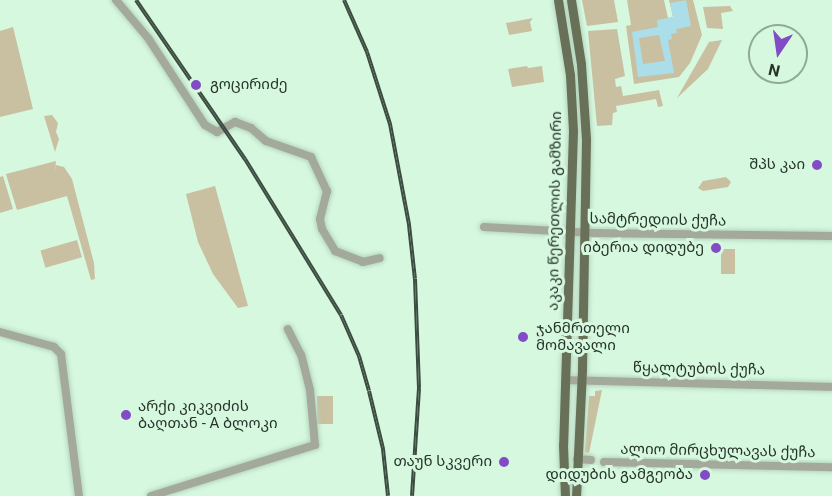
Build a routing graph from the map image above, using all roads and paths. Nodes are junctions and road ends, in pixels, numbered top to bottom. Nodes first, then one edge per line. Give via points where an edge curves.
1 (116, 0) edge
2 (558, 0) edge
3 (571, 0) edge
4 (484, 227) dead end
5 (571, 232) junction
6 (585, 233) junction
7 (832, 237) edge
8 (380, 258) dead end
9 (288, 329) dead end
10 (0, 332) edge
11 (566, 380) junction
12 (581, 380) junction
13 (832, 387) edge
14 (577, 459) junction
15 (591, 460) dead end
16 (604, 462) dead end
17 (832, 467) edge
18 (79, 496) edge
19 (152, 496) edge
20 (565, 496) edge
21 (576, 496) edge

1 - 8 street via 148,38 205,125 217,132 235,122 251,128 266,141 311,157 327,190 320,219 335,251 363,262
2 - 5 main road, აკაკი წერეთლის გამზირი via 573,101
3 - 6 main road, აკაკი წერეთლის გამზირი via 585,105
4 - 5 street, სამტრედიის ქუჩა
5 - 6 street, სამტრედიის ქუჩა
5 - 11 main road, აკაკი წერეთლის გამზირი
6 - 7 street, სამტრედიის ქუჩა
6 - 12 main road, აკაკი წერეთლის გამზირი
9 - 19 street via 301,355 310,390 315,445
10 - 18 street via 54,347 61,354
11 - 12 street, წყალტუბოს ქუჩა
11 - 20 main road, აკაკი წერეთლის გამზირი
12 - 13 street, წყალტუბოს ქუჩა
12 - 14 main road, აკაკი წერეთლის გამზირი
14 - 15 street
14 - 21 main road, აკაკი წერეთლის გამზირი
16 - 17 street, ალიო მირცხულავას ქუჩა

